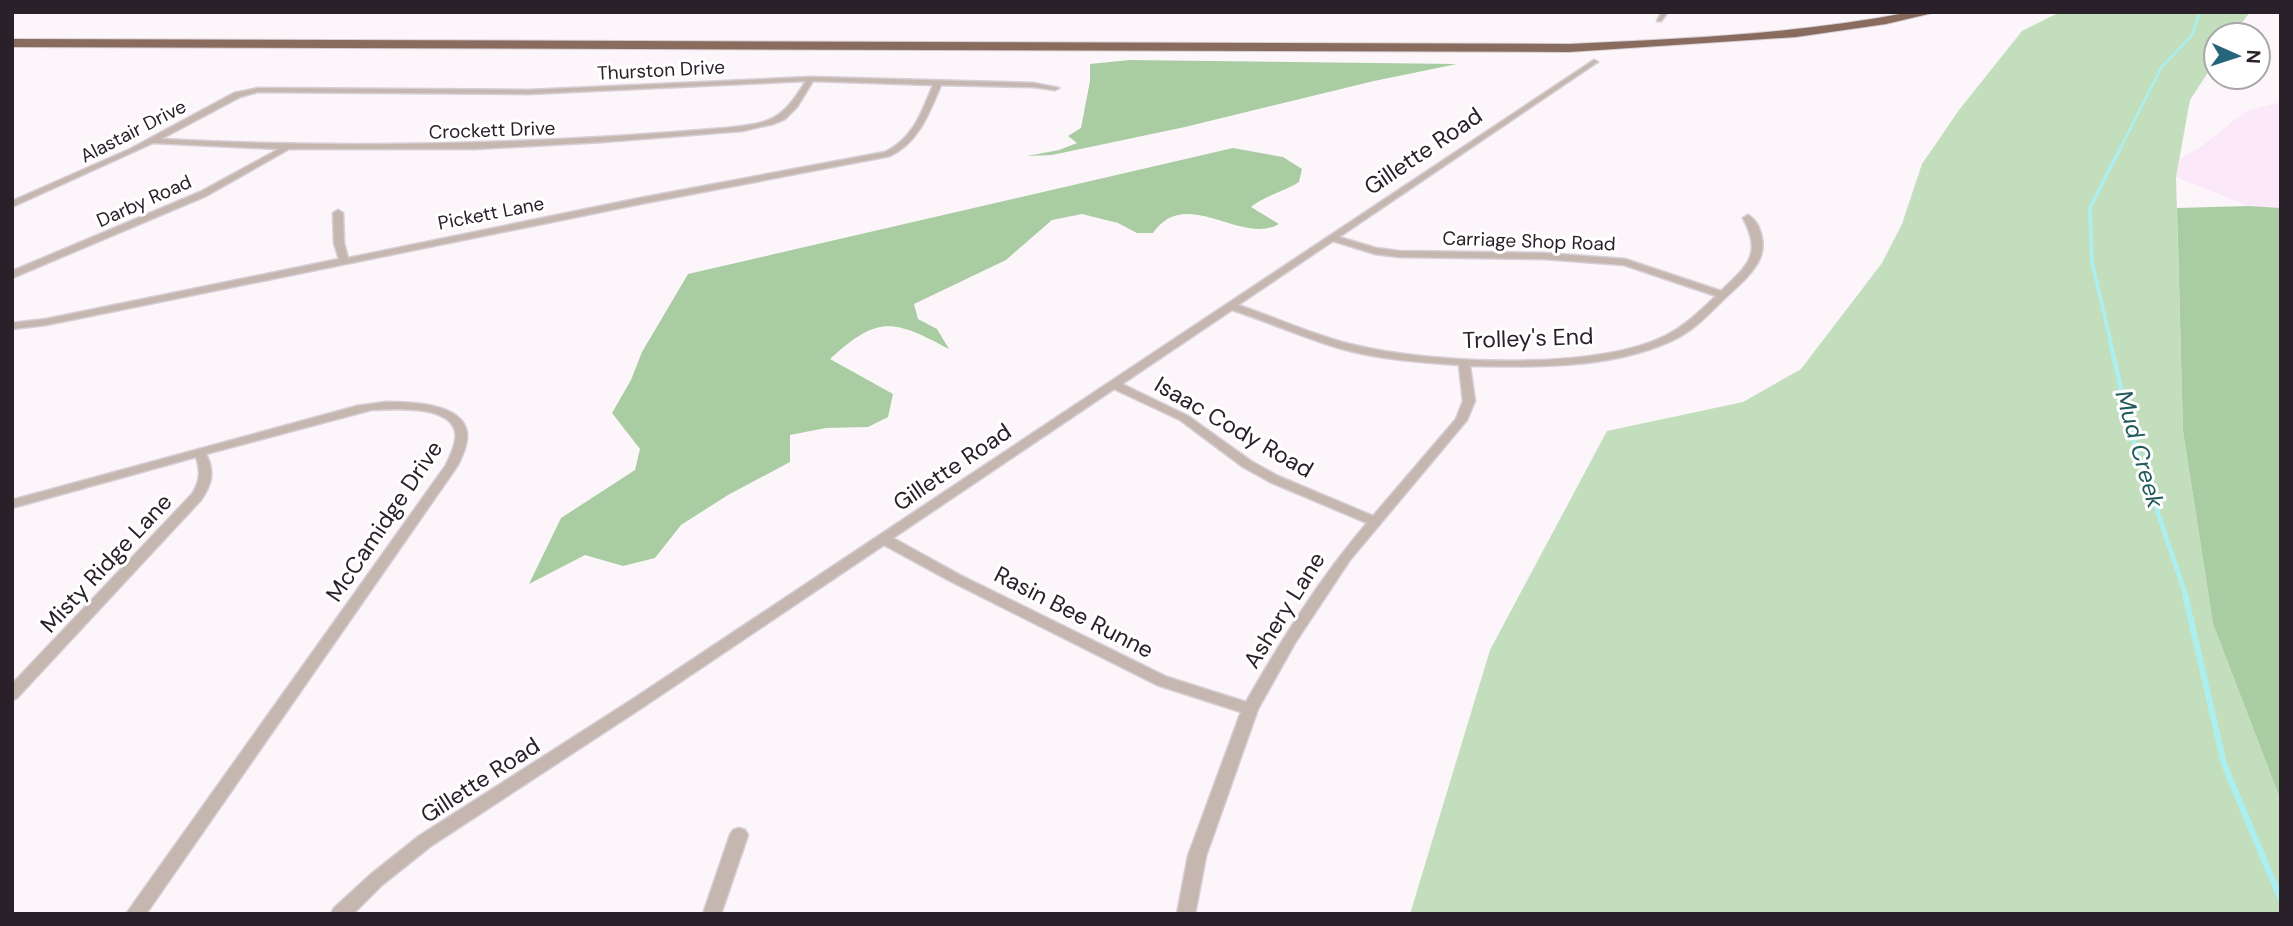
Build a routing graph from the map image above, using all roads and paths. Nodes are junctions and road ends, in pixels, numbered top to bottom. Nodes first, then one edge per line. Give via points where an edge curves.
1 (1665, 12) edge
2 (1865, 12) edge
3 (1931, 12) edge
4 (1659, 20) dead end
5 (12, 33) edge
6 (12, 43) edge
7 (1594, 62) dead end
8 (811, 79) junction
9 (938, 82) junction
10 (1055, 88) dead end
11 (268, 89) joint
12 (153, 141) junction
13 (286, 149) junction
14 (12, 204) edge
15 (338, 213) dead end
16 (1748, 218) dead end
17 (1332, 238) junction
18 (344, 261) junction
19 (12, 275) edge
20 (1722, 295) junction
21 (1230, 306) junction
22 (12, 326) edge
23 (1464, 362) junction
24 (1113, 384) junction
25 (199, 452) junction
26 (12, 504) edge
27 (1374, 521) junction
28 (884, 538) junction
29 (12, 694) edge
30 (1250, 709) junction
31 (739, 835) dead end
32 (135, 914) edge
33 (340, 914) edge
34 (712, 914) edge
35 (1186, 914) edge

1 - 4 street
2 - 5 highway via 1685,32 1537,38
3 - 6 highway via 1800,33 1569,48
7 - 17 street, Gillette Road
8 - 9 street, Thurston Drive
8 - 11 street, Thurston Drive via 528,92
8 - 13 street, Crockett Drive via 781,117 747,127 509,146
9 - 10 street, Thurston Drive
9 - 18 street, Pickett Lane via 901,150
11 - 12 street, Alastair Drive via 237,95
12 - 13 street, Crockett Drive
12 - 14 street, Alastair Drive
13 - 19 street, Darby Road via 178,206
15 - 18 street
16 - 20 street, Trolley's End via 1757,232 1759,249 1754,264
17 - 20 street, Carriage Shop Road via 1399,254 1625,261
17 - 21 street, Gillette Road
18 - 22 street, Pickett Lane
20 - 23 street, Trolley's End via 1668,339 1636,350 1562,361
21 - 23 street, Trolley's End via 1355,349
21 - 24 street, Gillette Road
23 - 27 street, Ashery Lane via 1467,410
24 - 27 street, Isaac Cody Road via 1184,418 1247,464
24 - 28 street, Gillette Road
25 - 26 street, McCamidge Drive
25 - 29 street, Misty Ridge Lane via 207,464 207,475 197,497
25 - 32 street, McCamidge Drive via 376,406 421,407 443,413 460,429 460,447 452,465
27 - 30 street, Ashery Lane via 1289,640
28 - 30 street, Rasin Bee Runne via 1162,681
28 - 33 street, Gillette Road via 425,841
30 - 35 street, Ashery Lane via 1197,856
31 - 34 street

